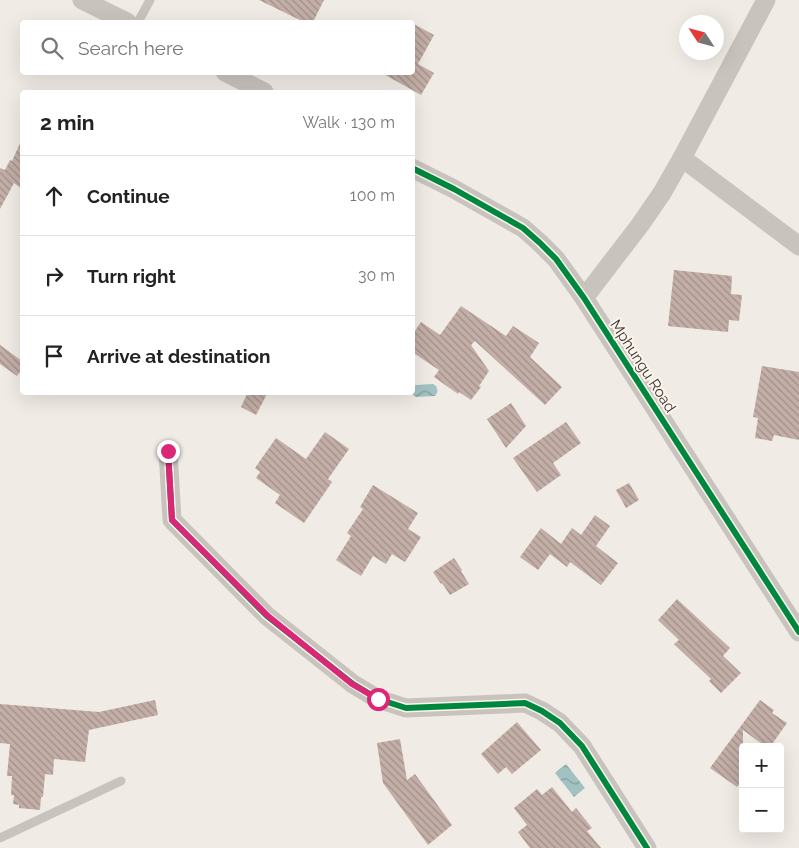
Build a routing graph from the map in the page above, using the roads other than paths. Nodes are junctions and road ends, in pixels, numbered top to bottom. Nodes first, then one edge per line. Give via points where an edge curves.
1 (82, 0) edge
2 (150, 0) edge
3 (766, 0) edge
4 (122, 20) edge
5 (139, 20) edge
6 (231, 75) edge
7 (260, 90) edge
8 (682, 158) junction
9 (415, 170) edge
10 (799, 246) edge
11 (584, 298) junction
12 (168, 451) dead end
13 (799, 632) edge
14 (121, 781) dead end
15 (0, 838) edge
16 (647, 848) edge

1 - 4 street
2 - 5 lane
3 - 8 street
6 - 7 street
8 - 10 street
8 - 11 street via 640,225
9 - 11 street, Mphungu Road via 523,228 556,259
11 - 13 street, Mphungu Road
12 - 16 street via 172,520 268,616 352,684 378,699 406,708 526,703 542,711 582,746
14 - 15 lane

